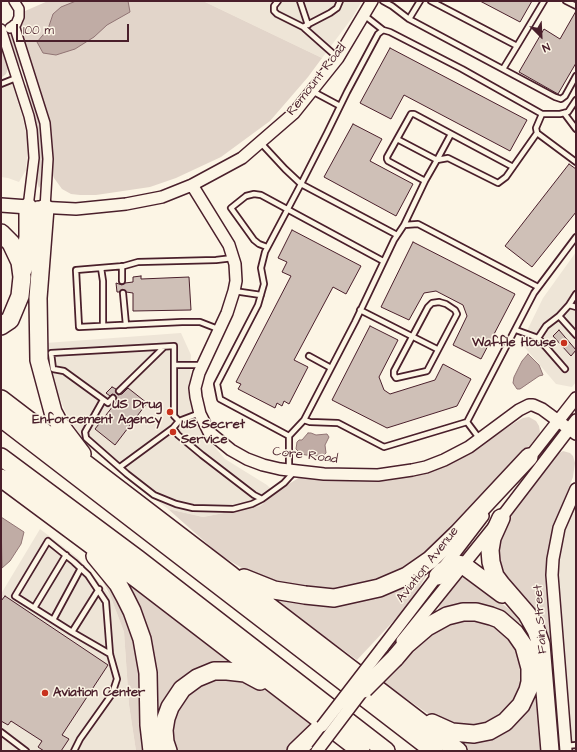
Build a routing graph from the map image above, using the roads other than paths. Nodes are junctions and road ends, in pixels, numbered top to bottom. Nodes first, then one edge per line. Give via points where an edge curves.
1 (14, 1) edge
2 (278, 1) edge
3 (300, 1) edge
4 (340, 1) edge
5 (372, 1) edge
6 (383, 1) edge
7 (420, 1) edge
8 (431, 1) edge
9 (544, 1) edge
10 (566, 1) edge
11 (576, 6) edge
12 (364, 15) junction
13 (409, 19) junction
14 (14, 25) junction
15 (306, 26) junction
16 (1, 29) edge
17 (383, 30) junction
18 (517, 46) junction
19 (338, 58) junction
20 (503, 69) junction
21 (30, 73) junction
22 (576, 76) edge
23 (16, 78) junction
24 (1, 84) edge
25 (312, 91) junction
26 (576, 100) edge
27 (340, 106) junction
28 (564, 113) junction
29 (542, 114) junction
30 (576, 130) edge
31 (537, 133) junction
32 (451, 134) junction
33 (397, 139) junction
34 (260, 142) junction
35 (436, 160) junction
36 (576, 162) edge
37 (513, 167) junction
38 (425, 181) junction
39 (301, 184) junction
40 (192, 185) junction
41 (1, 205) edge
42 (36, 207) junction
43 (287, 210) junction
44 (404, 224) junction
45 (1, 233) edge
46 (397, 235) junction
47 (576, 237) edge
48 (267, 247) junction
49 (233, 258) junction
50 (383, 261) junction
51 (122, 266) junction
52 (101, 268) junction
53 (22, 277) junction
54 (122, 281) dead end
55 (538, 287) junction
56 (234, 291) junction
57 (123, 293) dead end
58 (576, 294) edge
59 (261, 295) junction
60 (569, 305) junction
61 (576, 307) edge
62 (360, 310) junction
63 (559, 316) junction
64 (126, 324) junction
65 (1, 326) edge
66 (103, 326) junction
67 (218, 329) junction
68 (516, 330) junction
69 (576, 335) edge
70 (412, 336) junction
71 (538, 338) junction
72 (164, 347) junction
73 (437, 349) junction
74 (309, 356) dead end
75 (202, 365) junction
76 (174, 366) junction
77 (331, 368) junction
78 (565, 369) dead end
79 (119, 391) dead end
80 (113, 398) dead end
81 (576, 398) edge
82 (1, 399) edge
83 (103, 400) junction
84 (200, 413) junction
85 (1, 418) edge
86 (304, 420) junction
87 (559, 420) junction
88 (179, 422) junction
89 (468, 422) junction
90 (173, 428) junction
91 (574, 428) edge
92 (288, 436) junction
93 (480, 440) junction
94 (1, 457) edge
95 (529, 458) junction
96 (120, 467) junction
97 (292, 471) junction
98 (1, 478) edge
99 (576, 489) edge
100 (262, 498) junction
101 (134, 501) junction
102 (38, 506) junction
103 (501, 518) junction
104 (188, 542) junction
105 (66, 555) junction
106 (463, 565) junction
107 (81, 568) junction
108 (438, 576) junction
109 (98, 589) junction
110 (520, 607) junction
111 (34, 608) junction
112 (53, 620) junction
113 (72, 632) junction
114 (110, 654) junction
115 (389, 654) junction
116 (371, 689) junction
117 (319, 720) junction
118 (1, 732) edge
119 (564, 748) edge
120 (304, 750) edge
121 (26, 751) edge
122 (74, 751) edge
123 (152, 751) edge
124 (168, 751) edge
125 (361, 751) edge
126 (386, 751) edge
127 (434, 751) edge
128 (458, 751) edge

1 - 14 street via 20,13
2 - 15 lane via 274,6 277,14
3 - 15 lane
4 - 15 lane via 330,14
5 - 12 street, Remount Road
6 - 13 lane
7 - 13 lane
8 - 18 lane
9 - 18 lane
10 - 11 lane
12 - 17 lane
12 - 19 street, Remount Road
13 - 20 lane
14 - 16 street
14 - 21 street
15 - 19 lane
16 - 23 street
17 - 27 lane via 378,34
17 - 29 lane
18 - 20 lane
19 - 25 street, Remount Road
20 - 22 lane via 561,99
21 - 23 street
21 - 42 street via 47,136 48,175
23 - 24 lane
23 - 42 street via 29,116 34,146
25 - 27 lane
25 - 34 street, Remount Road via 294,113
26 - 28 lane via 568,112
27 - 39 lane
28 - 29 lane
28 - 30 lane
29 - 31 lane via 536,128
31 - 36 lane
31 - 37 lane
32 - 33 lane via 411,114
32 - 35 lane
32 - 37 lane
33 - 35 lane
33 - 38 lane via 387,157 388,161
34 - 39 lane
34 - 40 street, Remount Road via 242,158
35 - 37 lane via 448,158 498,183 506,178
35 - 38 lane
38 - 44 lane
39 - 43 lane
39 - 46 lane
40 - 42 street, Remount Road via 162,197 126,204 76,209
40 - 49 street, Core Road via 229,245
41 - 42 main road, Remount Road
42 - 53 highway
42 - 101 highway via 39,360 53,412 79,450
43 - 48 lane
43 - 48 lane via 261,195 254,194 246,196 231,208 254,240
43 - 50 lane
44 - 46 lane
44 - 55 lane via 418,224
45 - 53 highway via 11,244 20,262
46 - 50 lane
47 - 55 lane
48 - 59 lane via 261,268 264,284
49 - 51 lane via 138,262
49 - 56 street, Core Road via 236,271
50 - 62 lane
51 - 52 lane
51 - 54 lane
52 - 66 lane
52 - 66 lane via 76,270 79,327
53 - 65 highway via 20,296 10,320
55 - 68 lane
56 - 59 lane
56 - 67 street, Core Road via 227,313
57 - 64 lane
58 - 60 lane
59 - 92 lane via 217,384 220,399
60 - 61 lane
60 - 63 lane
62 - 70 lane
62 - 77 lane
63 - 69 lane
63 - 71 lane via 546,326
64 - 66 lane
64 - 67 lane via 200,322
67 - 75 street, Core Road
68 - 71 lane
68 - 89 lane
70 - 73 lane
70 - 73 lane via 394,371 396,378 427,371
70 - 73 lane via 432,303 446,304 455,310 456,317
71 - 78 lane
72 - 76 lane via 174,346
72 - 79 lane
72 - 83 lane via 51,353 53,369 64,371
74 - 77 lane
75 - 76 lane
75 - 84 street, Core Road via 195,388
76 - 88 lane via 174,416
77 - 86 lane
80 - 83 lane via 108,403
81 - 87 street, Aviation Avenue
82 - 101 highway
83 - 96 lane via 84,432 86,438
84 - 88 lane
84 - 97 street, Core Road via 210,432 231,450 263,465
85 - 127 highway
86 - 89 lane via 338,423 384,447
86 - 92 lane
87 - 91 street
87 - 93 street, Core Road via 536,406 528,405
87 - 95 street, Aviation Avenue
88 - 90 lane
89 - 93 lane
90 - 96 lane
90 - 100 lane via 202,455 254,495
91 - 103 street, Aviation Avenue
92 - 97 lane
93 - 97 street, Core Road via 444,460 394,474 351,475
94 - 126 highway via 138,559
95 - 104 highway via 430,560 406,576 379,588 334,598 274,590 247,580
95 - 108 street, Aviation Avenue
96 - 100 lane via 154,494 193,508 233,509 252,504
97 - 100 lane via 284,483
98 - 102 highway
99 - 119 street, Fain Street via 559,528 552,575
101 - 104 highway
102 - 117 highway via 137,578
102 - 123 highway via 96,557 118,584 132,611 146,655
103 - 106 street, Aviation Avenue
103 - 110 highway via 492,538 491,562 495,576
104 - 116 highway
105 - 107 lane
105 - 111 lane
105 - 111 lane via 48,541 15,596
106 - 108 highway via 453,565
106 - 110 highway
106 - 115 street, Aviation Avenue
107 - 109 lane
107 - 112 lane
108 - 115 street, Aviation Avenue
109 - 113 lane
109 - 114 lane via 106,602
110 - 119 highway via 532,621 541,644
111 - 112 lane
112 - 113 lane
113 - 114 lane
114 - 122 lane via 117,678 112,694
115 - 116 highway, bridge
115 - 116 highway via 439,620 455,614 476,612 499,619 520,638 528,659 530,682 525,699 510,718 496,728 474,734 440,728
115 - 117 street, Aviation Avenue, bridge
116 - 120 street, bridge
116 - 128 highway
117 - 120 highway
117 - 124 highway via 245,673 214,671 197,678 176,696 166,718 164,730
117 - 125 highway
118 - 121 lane

